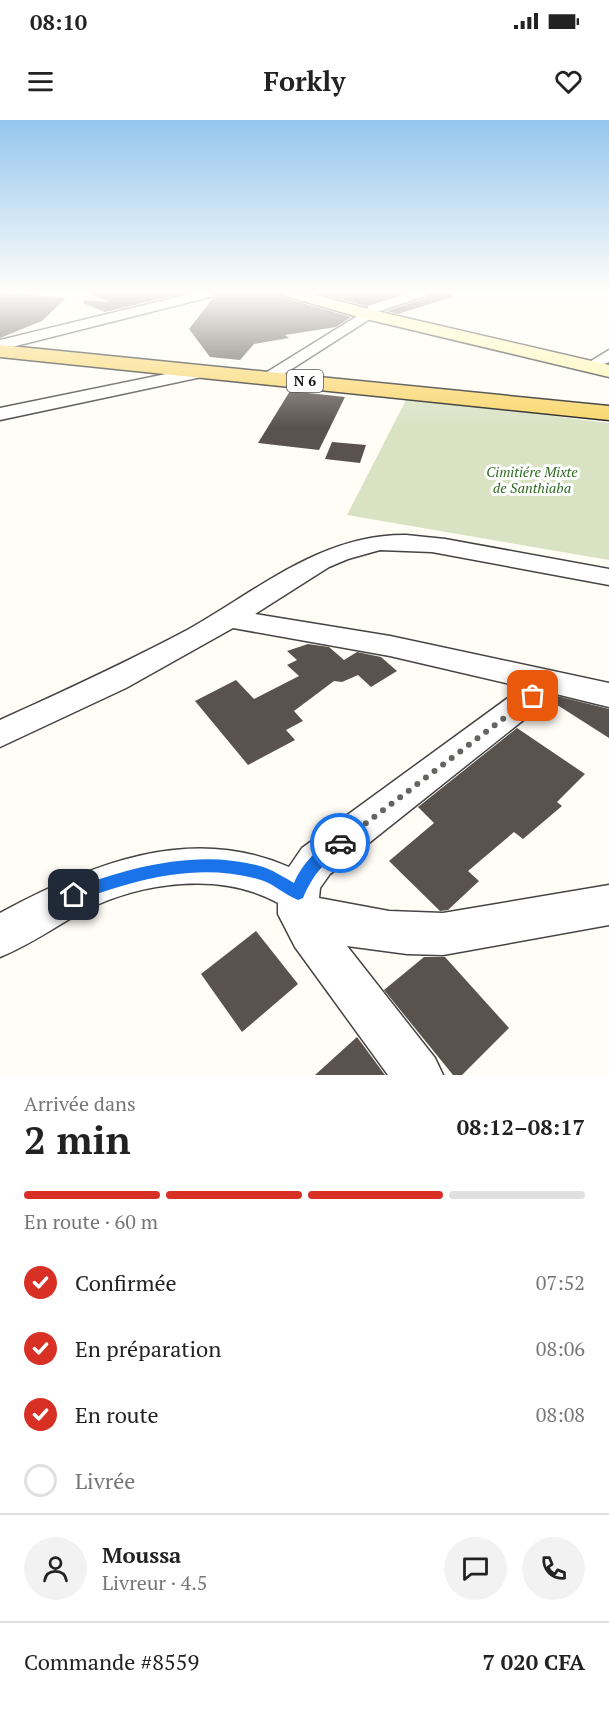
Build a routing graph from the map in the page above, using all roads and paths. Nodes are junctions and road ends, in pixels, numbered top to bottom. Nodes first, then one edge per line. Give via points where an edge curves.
1 (30, 338) edge
2 (329, 338) edge
3 (489, 338) edge
4 (0, 345) edge
5 (0, 351) edge
6 (607, 363) edge
7 (170, 368) junction
8 (205, 371) junction
9 (267, 377) junction
10 (0, 403) edge
11 (609, 413) edge
12 (0, 414) edge
13 (609, 577) edge
14 (227, 618) junction
15 (551, 682) junction
16 (609, 695) edge
17 (0, 734) edge
18 (298, 904) junction
19 (609, 905) edge
20 (0, 936) edge
21 (418, 1075) edge

1 - 4 street
2 - 9 street
3 - 6 street
5 - 7 main road, N 6
7 - 8 main road, N 6
7 - 10 street
8 - 9 main road, N 6
8 - 12 street
9 - 11 main road, N 6
13 - 14 street via 441,546 382,543 360,546 311,567
14 - 15 street via 390,646
14 - 17 street via 99,689
15 - 16 street
15 - 18 street via 316,861 304,877
18 - 19 street via 351,927 418,935
18 - 20 street via 264,874 176,866 74,895
18 - 21 street via 310,932

